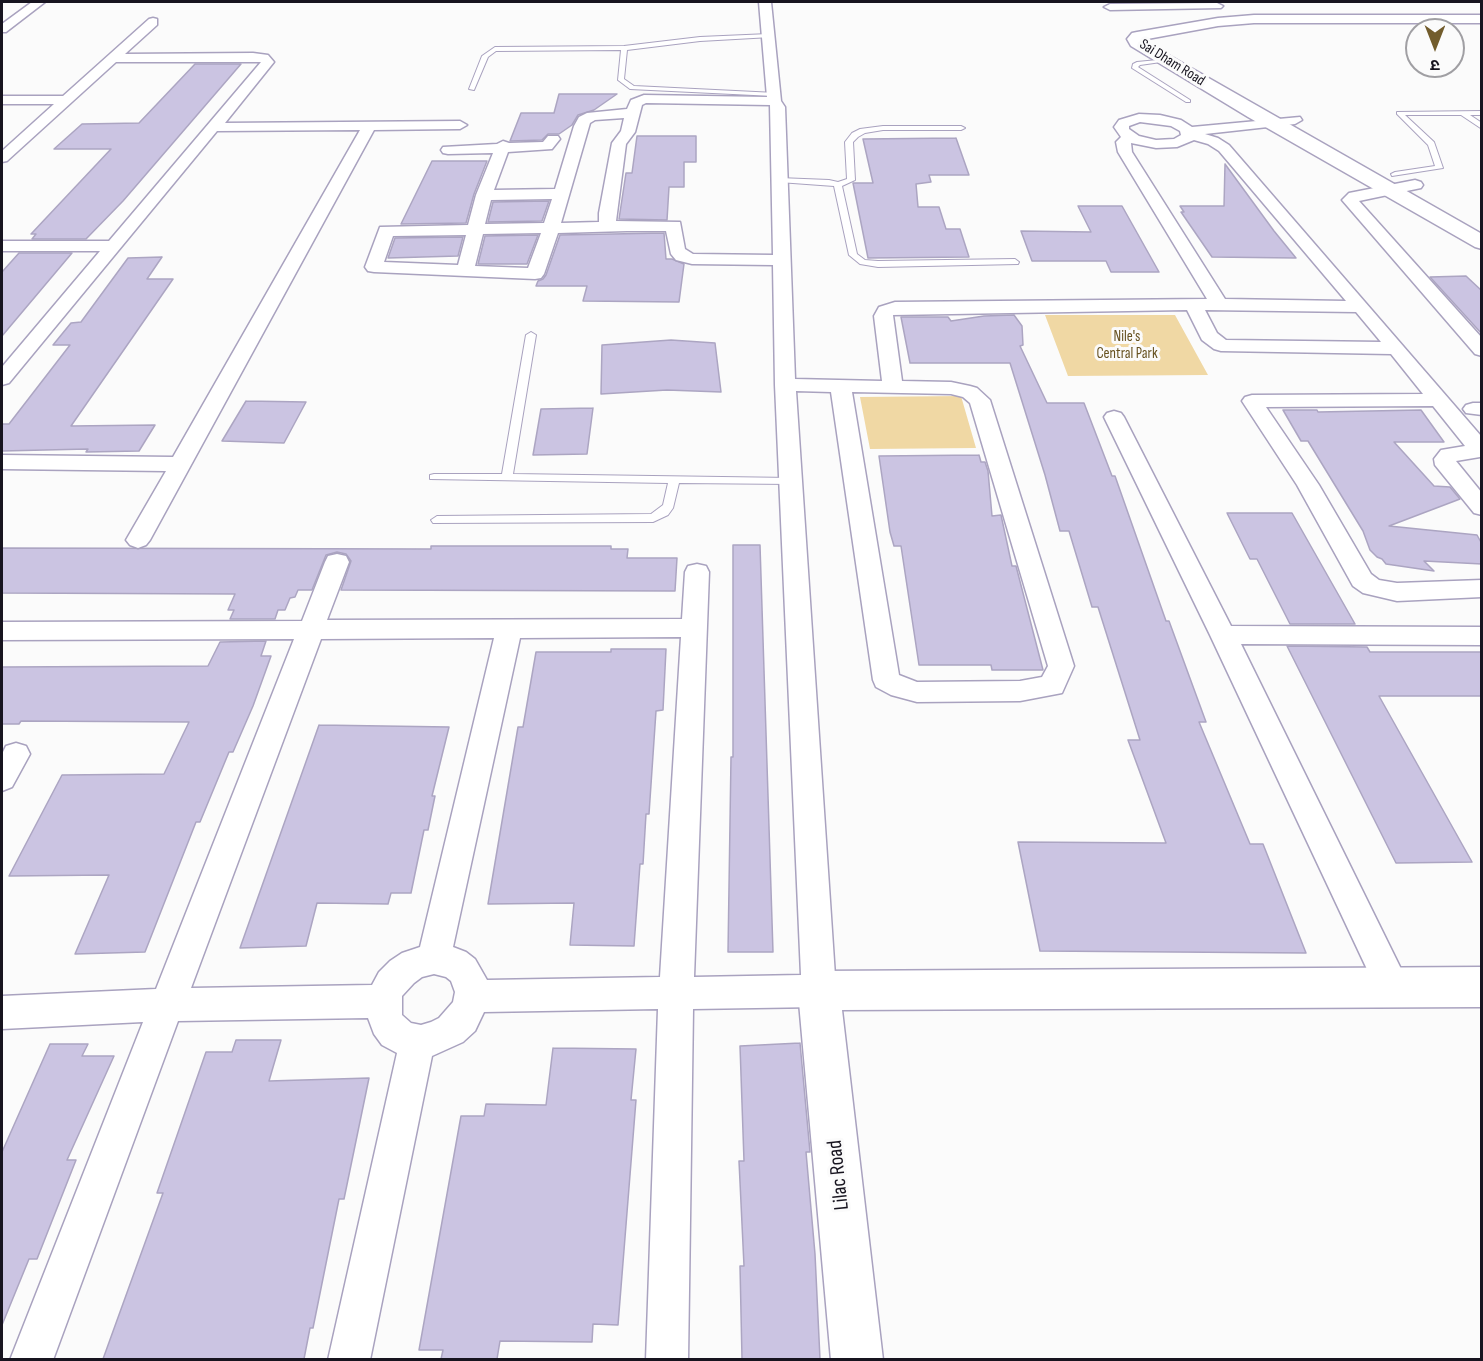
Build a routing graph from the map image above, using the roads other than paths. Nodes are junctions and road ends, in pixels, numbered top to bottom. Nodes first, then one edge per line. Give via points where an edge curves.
1 (39, 2) edge
2 (765, 2) edge
3 (1214, 4) edge
4 (1110, 7) dead end
5 (1482, 19) edge
6 (153, 22) dead end
7 (1235, 23) junction
8 (1482, 26) edge
9 (2, 29) edge
10 (769, 36) junction
11 (1137, 36) junction
12 (1160, 44) junction
13 (624, 48) junction
14 (112, 58) junction
15 (1166, 60) junction
16 (472, 89) dead end
17 (774, 97) junction
18 (2, 100) edge
19 (65, 100) junction
20 (1188, 101) dead end
21 (1463, 112) junction
22 (1482, 112) edge
23 (632, 113) junction
24 (1254, 113) junction
25 (1275, 117) junction
26 (460, 125) dead end
27 (369, 126) junction
28 (214, 127) junction
29 (1482, 127) edge
30 (961, 128) dead end
31 (1185, 130) junction
32 (1130, 137) junction
33 (553, 139) dead end
34 (502, 147) junction
35 (448, 150) dead end
36 (2, 158) edge
37 (779, 180) junction
38 (1390, 182) junction
39 (838, 185) junction
40 (561, 194) junction
41 (484, 195) junction
42 (1434, 195) dead end
43 (608, 226) junction
44 (551, 228) junction
45 (474, 230) junction
46 (1482, 243) edge
47 (2, 246) edge
48 (113, 246) junction
49 (782, 260) junction
50 (1015, 262) dead end
51 (465, 271) junction
52 (1193, 304) junction
53 (1219, 304) junction
54 (1361, 307) junction
55 (531, 335) dead end
56 (1396, 348) junction
57 (1482, 350) edge
58 (2, 379) edge
59 (785, 385) junction
60 (893, 386) junction
61 (842, 388) junction
62 (1440, 400) junction
63 (1114, 417) dead end
64 (2, 462) edge
65 (180, 464) junction
66 (507, 476) junction
67 (434, 477) dead end
68 (674, 480) junction
69 (792, 480) junction
70 (1482, 508) edge
71 (437, 520) dead end
72 (138, 540) dead end
73 (337, 562) dead end
74 (697, 572) dead end
75 (1482, 588) edge
76 (694, 628) junction
77 (509, 629) junction
78 (311, 630) junction
79 (2, 631) edge
80 (1223, 635) junction
81 (1482, 636) edge
82 (16, 754) dead end
83 (2, 779) edge
84 (434, 959) junction
85 (1482, 987) edge
86 (1393, 988) junction
87 (819, 991) junction
88 (676, 993) junction
89 (472, 996) junction
90 (384, 1001) junction
91 (166, 1005) junction
92 (2, 1012) edge
93 (417, 1041) junction
94 (31, 1359) edge
95 (350, 1359) edge
96 (667, 1359) edge
97 (857, 1359) edge

1 - 9 street
2 - 10 street
3 - 4 street
3 - 7 street
5 - 7 street, Sai Dham Road
6 - 14 street
7 - 8 street, Sai Dham Road
7 - 11 street, Sai Dham Road
7 - 12 street, Sai Dham Road
10 - 13 lane
10 - 17 street
11 - 12 street
11 - 15 street, Sai Dham Road via 1136,43
12 - 25 street, Sai Dham Road
13 - 16 lane via 495,49 485,56
13 - 17 lane via 621,80 632,88
14 - 19 street
14 - 28 street via 264,58 268,62
15 - 20 lane via 1135,65
15 - 24 street, Sai Dham Road
17 - 23 street via 644,99 636,103
17 - 37 street
18 - 19 street
19 - 36 street
21 - 22 lane
21 - 29 lane
21 - 38 lane via 1399,113 1431,144 1439,168
23 - 40 street via 584,120
23 - 43 street via 628,132 619,143
24 - 25 street, Sai Dham Road
24 - 31 street
25 - 31 street
25 - 38 street, Sai Dham Road
25 - 38 street, Sai Dham Road via 1295,120
26 - 27 street
27 - 28 street
27 - 65 street
28 - 48 street
30 - 39 lane via 863,131 849,142 851,180
31 - 32 street via 1185,140 1167,144
31 - 32 street via 1149,118 1130,120 1121,127
31 - 54 street via 1224,148
32 - 53 street via 1123,142 1125,152
33 - 34 street via 547,146
34 - 35 street
34 - 41 street
37 - 39 lane
37 - 49 street
38 - 42 street, Sai Dham Road via 1415,185
38 - 46 street, Sai Dham Road
38 - 57 street via 1350,200
39 - 50 lane via 853,255 863,262
40 - 41 street
40 - 44 street
41 - 45 street
43 - 44 street
43 - 49 street via 674,226 677,250 681,256 692,259
44 - 45 street
44 - 51 street via 535,274
45 - 51 street
45 - 51 street via 386,231 374,267
47 - 48 street
48 - 58 street
49 - 59 street
52 - 53 street
52 - 56 street via 1209,336 1221,345
52 - 60 street via 895,308 883,316
53 - 54 street
54 - 56 street
55 - 66 lane
56 - 62 street
59 - 61 street
59 - 69 street
60 - 61 street
60 - 61 street via 951,388 970,392 980,400 1061,666 1052,686 1020,691 917,692 886,680
62 - 70 street via 1476,447 1472,452 1449,455 1446,465
62 - 75 street via 1252,401 1308,485 1362,580 1372,587 1397,592
63 - 80 street
64 - 65 street
65 - 72 street
66 - 67 lane
66 - 68 lane
68 - 69 lane
68 - 71 lane via 669,506 653,518
69 - 87 street
73 - 78 street
74 - 76 street
76 - 77 street
76 - 88 street
77 - 78 street
77 - 84 street
78 - 79 street
78 - 91 street
80 - 81 street
80 - 86 street
82 - 83 street
84 - 89 street via 454,963 463,970 470,980
84 - 90 street via 402,972 391,983
85 - 86 street
86 - 87 street
87 - 88 street
87 - 97 street, Lilac Road
88 - 89 street
88 - 96 street
89 - 93 street via 463,1018 451,1030 437,1038
90 - 91 street
90 - 93 street via 386,1022 394,1033
91 - 92 street
91 - 94 street
93 - 95 street

